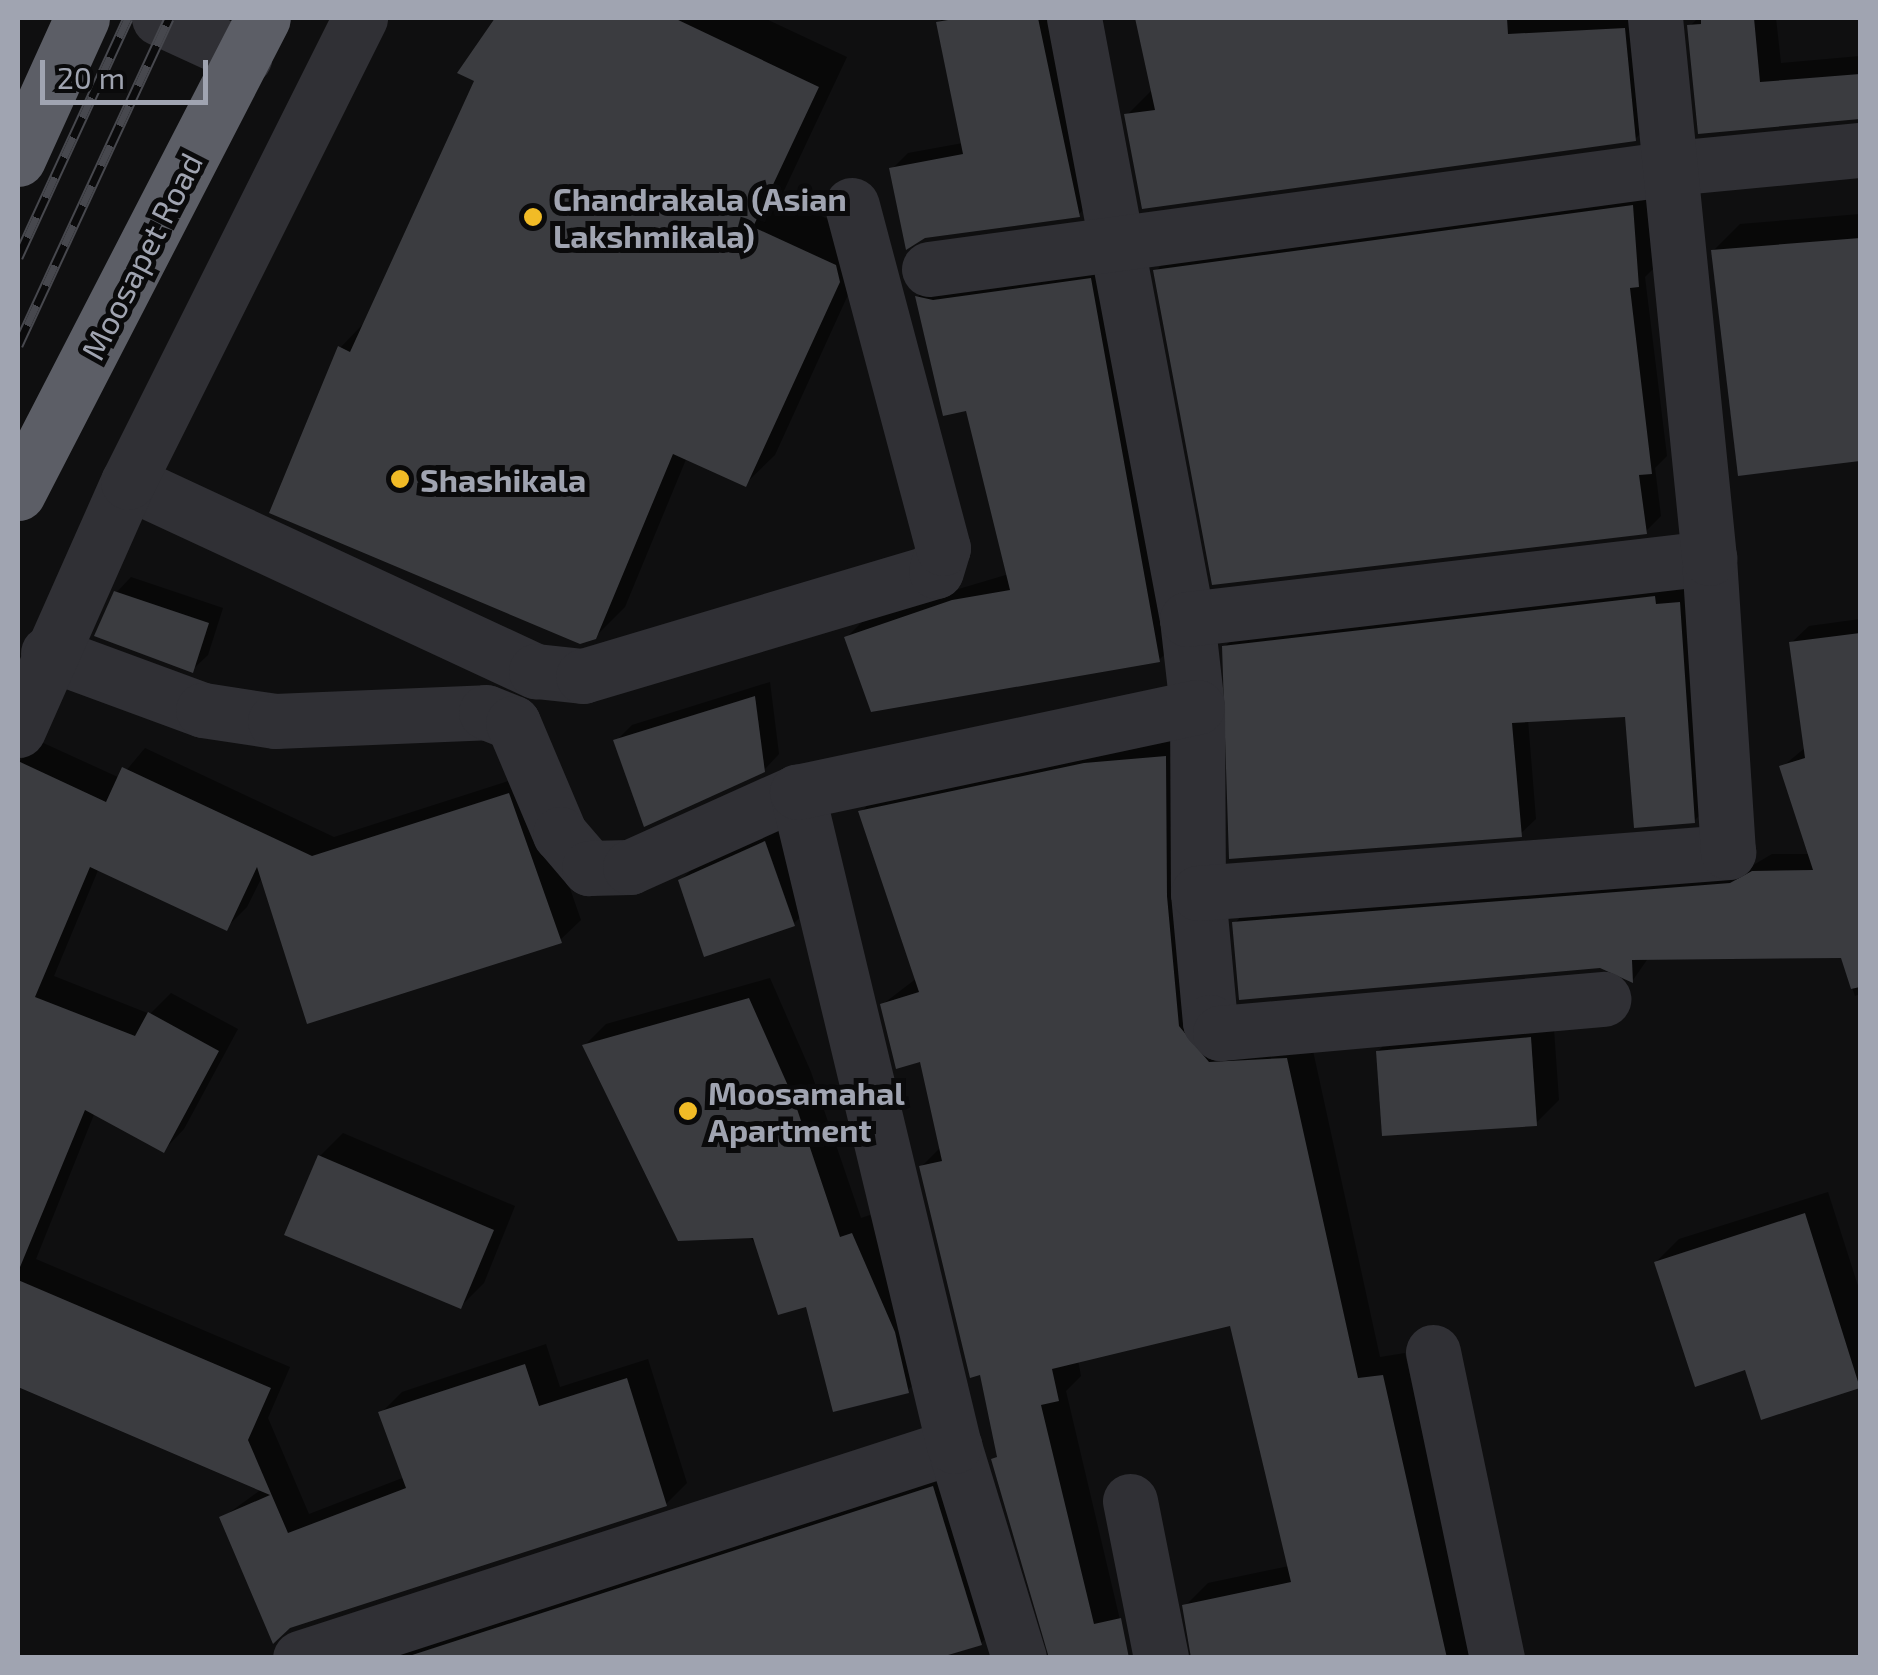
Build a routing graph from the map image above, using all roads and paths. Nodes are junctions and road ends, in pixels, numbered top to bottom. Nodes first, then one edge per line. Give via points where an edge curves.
1 (82, 18) edge
2 (159, 18) edge
3 (360, 18) edge
4 (1074, 18) edge
5 (1655, 18) edge
6 (254, 37) edge
7 (1860, 150) edge
8 (18, 159) edge
9 (1672, 168) junction
10 (852, 205) dead end
11 (1116, 241) junction
12 (929, 269) dead end
13 (128, 482) junction
14 (18, 493) edge
15 (1710, 558) junction
16 (1187, 618) junction
17 (48, 653) junction
18 (1197, 707) junction
19 (18, 730) edge
20 (796, 792) junction
21 (1198, 892) junction
22 (1603, 999) dead end
23 (1433, 1352) dead end
24 (954, 1446) junction
25 (1130, 1501) dead end
26 (300, 1658) edge
27 (1019, 1658) edge
28 (1161, 1658) edge
29 (1497, 1658) edge

1 - 8 highway
2 - 6 street
3 - 13 street
4 - 11 street
5 - 9 street
6 - 14 highway, Moosapet Road
7 - 9 street
9 - 11 street
9 - 15 street
10 - 13 street via 942,548 936,571 584,676 536,671
11 - 12 street
11 - 16 street
13 - 17 street
15 - 16 street
15 - 21 street via 1728,852
16 - 18 street
17 - 19 street
17 - 20 street via 203,710 275,721 486,712 513,723 560,834 589,868 630,867
18 - 20 street
18 - 21 street
20 - 24 street
21 - 22 street via 1208,1010 1220,1033
23 - 29 street
24 - 26 street
24 - 27 street
25 - 28 street

